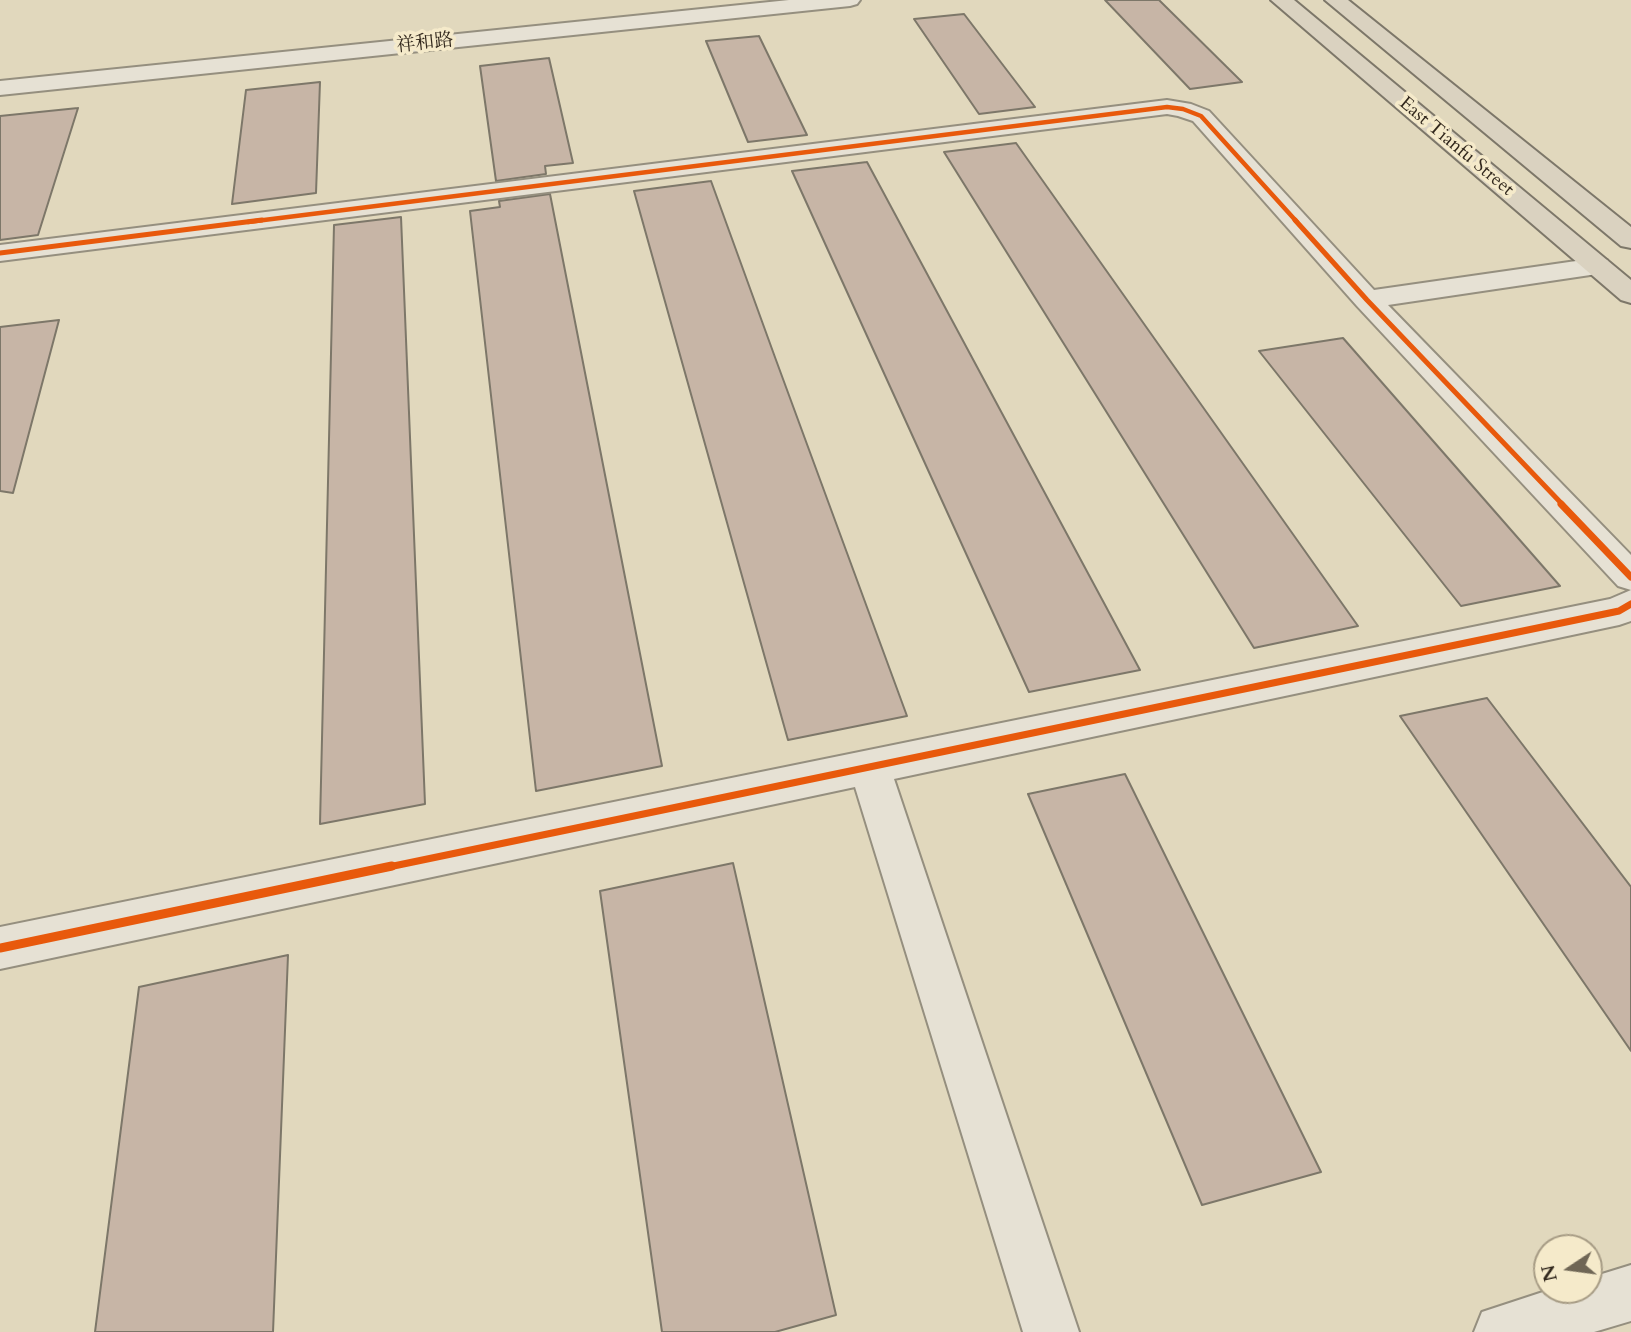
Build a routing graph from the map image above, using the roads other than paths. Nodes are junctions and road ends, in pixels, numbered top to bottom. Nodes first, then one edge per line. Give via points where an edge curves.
1 (850, 0) edge
2 (1281, 0) edge
3 (1335, 0) edge
4 (0, 88) edge
5 (1631, 240) edge
6 (0, 253) edge
7 (1597, 266) junction
8 (1631, 294) edge
9 (1367, 300) junction
10 (1631, 577) edge
11 (1631, 604) edge
12 (869, 767) junction
13 (0, 948) edge
14 (1631, 1293) edge
15 (1051, 1332) edge
16 (1502, 1332) edge

1 - 4 street, 祥和路
2 - 7 main road, East Tianfu Street
3 - 5 main road, East Tianfu Street
6 - 9 street via 1167,107 1201,117
7 - 8 main road, East Tianfu Street
7 - 9 street
9 - 10 street
11 - 12 street via 1619,611
12 - 13 street
12 - 15 street
14 - 16 street

